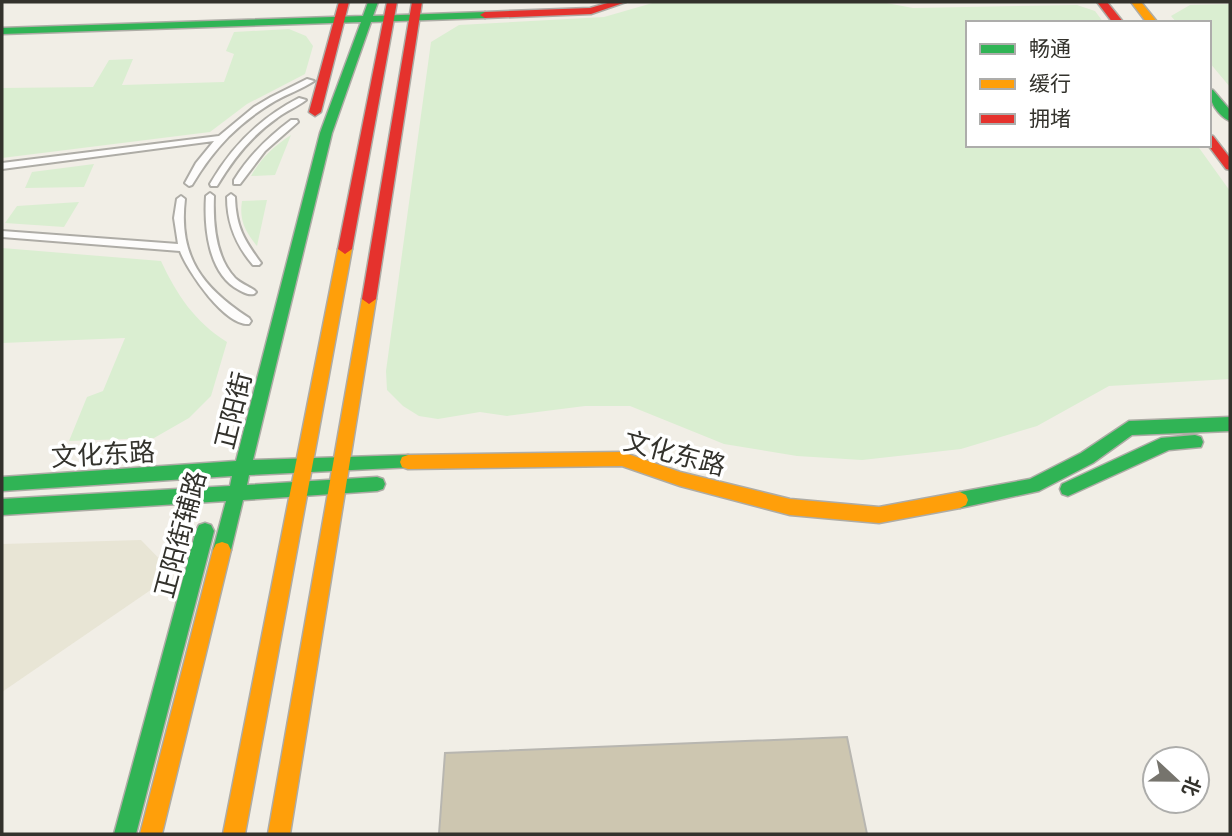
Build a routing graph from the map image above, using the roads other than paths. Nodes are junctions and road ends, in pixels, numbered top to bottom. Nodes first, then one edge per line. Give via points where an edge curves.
1 (589, 2) edge
2 (621, 2) edge
3 (1102, 2) edge
4 (1136, 2) edge
5 (416, 9) edge
6 (371, 10) edge
7 (390, 10) edge
8 (341, 11) edge
9 (2, 21) edge
10 (1117, 21) edge
11 (1151, 21) edge
12 (2, 31) edge
13 (310, 81) dead end
14 (1211, 94) edge
15 (302, 100) dead end
16 (1230, 117) edge
17 (294, 122) dead end
18 (220, 138) junction
19 (307, 140) dead end
20 (1211, 142) edge
21 (2, 166) edge
22 (1230, 166) edge
23 (237, 182) dead end
24 (189, 183) dead end
25 (214, 184) dead end
26 (210, 196) dead end
27 (231, 197) dead end
28 (181, 199) dead end
29 (2, 234) edge
30 (182, 248) junction
31 (256, 263) dead end
32 (262, 297) joint
33 (246, 321) dead end
34 (255, 339) dead end
35 (1230, 424) edge
36 (1230, 440) edge
37 (343, 463) junction
38 (222, 464) junction
39 (306, 464) junction
40 (242, 468) junction
41 (516, 477) dead end
42 (397, 483) dead end
43 (2, 484) edge
44 (337, 485) junction
45 (302, 487) junction
46 (237, 491) junction
47 (1054, 494) dead end
48 (214, 495) junction
49 (2, 507) edge
50 (805, 526) dead end
51 (895, 528) dead end
52 (856, 530) dead end
53 (125, 834) edge
54 (151, 834) edge
55 (234, 834) edge
56 (279, 834) edge

1 - 5 street
2 - 5 street via 592,11
3 - 10 street
4 - 11 street
5 - 7 street
5 - 37 street
6 - 7 street
6 - 8 street
6 - 40 street, 正阳街 via 326,133
7 - 39 street
8 - 9 street
8 - 12 street
8 - 19 street
13 - 18 lane via 256,109
14 - 16 street
15 - 25 lane via 263,124 237,149
17 - 23 lane via 272,137
18 - 21 lane
18 - 24 lane
20 - 22 street
26 - 32 lane via 210,234 222,264 232,281
27 - 31 lane via 230,213 240,246
28 - 30 lane
29 - 30 lane
30 - 33 lane via 200,285
32 - 34 street
35 - 37 street, 文化东路 via 1129,428 1087,458 1032,486 879,515 790,507 680,479 622,458
36 - 47 street via 1167,443
37 - 39 street, 文化东路
37 - 44 street
38 - 40 street, 文化东路
38 - 43 street, 文化东路
38 - 48 street, 正阳街辅路
39 - 40 street, 文化东路
39 - 45 street
40 - 46 street, 正阳街
41 - 50 street, 文化东路 via 624,471 671,491
42 - 44 street, 文化东路
44 - 45 street, 文化东路
44 - 56 street
45 - 46 street, 文化东路
45 - 55 street
46 - 48 street, 文化东路
46 - 54 street, 正阳街
48 - 49 street, 文化东路
48 - 53 street, 正阳街辅路
51 - 52 street

